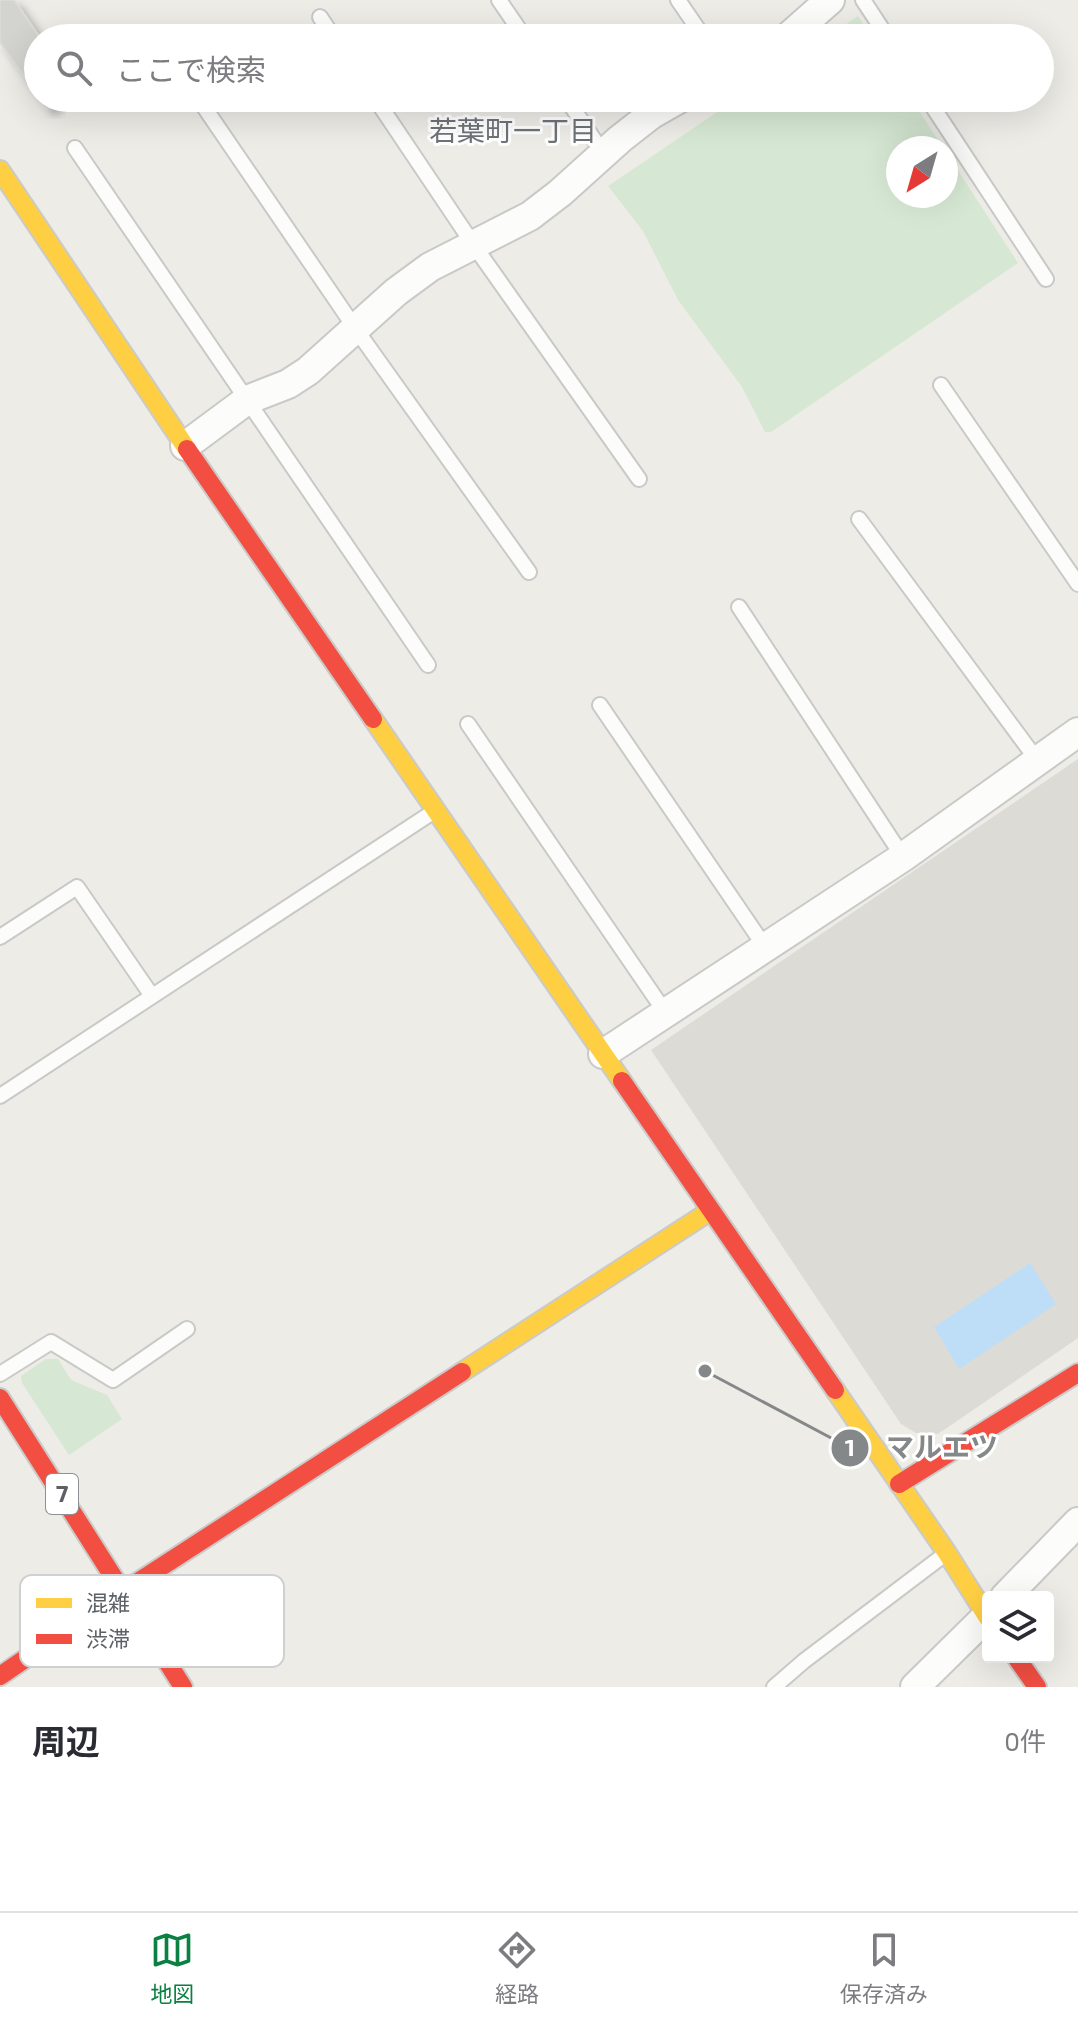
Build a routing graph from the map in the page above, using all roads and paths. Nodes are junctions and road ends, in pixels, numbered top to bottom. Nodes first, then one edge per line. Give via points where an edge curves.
1 (499, 0) edge
2 (678, 0) edge
3 (830, 0) edge
4 (863, 0) edge
5 (320, 17) dead end
6 (325, 24) edge
7 (515, 24) edge
8 (694, 24) edge
9 (803, 24) edge
10 (879, 24) edge
11 (208, 112) edge
12 (384, 112) edge
13 (575, 112) edge
14 (656, 112) edge
15 (936, 112) edge
16 (75, 148) dead end
17 (603, 153) junction
18 (0, 170) edge
19 (473, 244) junction
20 (1046, 279) dead end
21 (355, 328) junction
22 (941, 385) dead end
23 (247, 400) junction
24 (185, 446) junction
25 (639, 479) dead end
26 (859, 519) dead end
27 (529, 572) dead end
28 (1078, 584) edge
29 (739, 607) dead end
30 (428, 665) dead end
31 (600, 705) dead end
32 (468, 724) dead end
33 (1078, 732) edge
34 (1037, 760) junction
35 (436, 809) junction
36 (903, 857) junction
37 (0, 937) edge
38 (765, 947) junction
39 (152, 996) junction
40 (665, 1012) junction
41 (603, 1054) junction
42 (0, 1096) edge
43 (710, 1211) junction
44 (187, 1329) dead end
45 (1078, 1373) edge
46 (0, 1374) edge
47 (0, 1398) edge
48 (899, 1484) junction
49 (1078, 1522) edge
50 (947, 1553) junction
51 (114, 1575) edge
52 (149, 1575) edge
53 (1011, 1591) edge
54 (982, 1598) edge
55 (982, 1621) edge
56 (20, 1662) edge
57 (1020, 1663) edge
58 (171, 1667) edge
59 (0, 1676) edge
60 (183, 1687) edge
61 (774, 1687) edge
62 (915, 1687) edge
63 (1037, 1687) edge

1 - 7 lane
2 - 8 lane
3 - 9 street
4 - 10 lane
5 - 6 lane
11 - 21 lane
12 - 19 lane
13 - 17 lane
14 - 17 street
15 - 20 lane
16 - 23 lane
17 - 19 street via 530,216
18 - 24 street
19 - 21 street via 430,267
19 - 25 lane
21 - 23 street via 308,371
21 - 27 lane
22 - 28 lane
23 - 24 street
23 - 30 lane
24 - 35 street
26 - 34 lane
29 - 36 lane
31 - 38 lane
32 - 40 lane
33 - 34 street
34 - 36 street
35 - 39 lane
35 - 41 street
36 - 38 street
37 - 39 lane via 77,887
38 - 40 street
39 - 42 lane
40 - 41 street
41 - 43 street
43 - 48 street
43 - 52 street
44 - 46 lane via 113,1380 51,1342
45 - 48 street
47 - 51 street, 7
48 - 50 street
49 - 53 street
50 - 54 street
50 - 61 lane
55 - 62 street
56 - 59 street
57 - 63 street
58 - 60 street, 7

